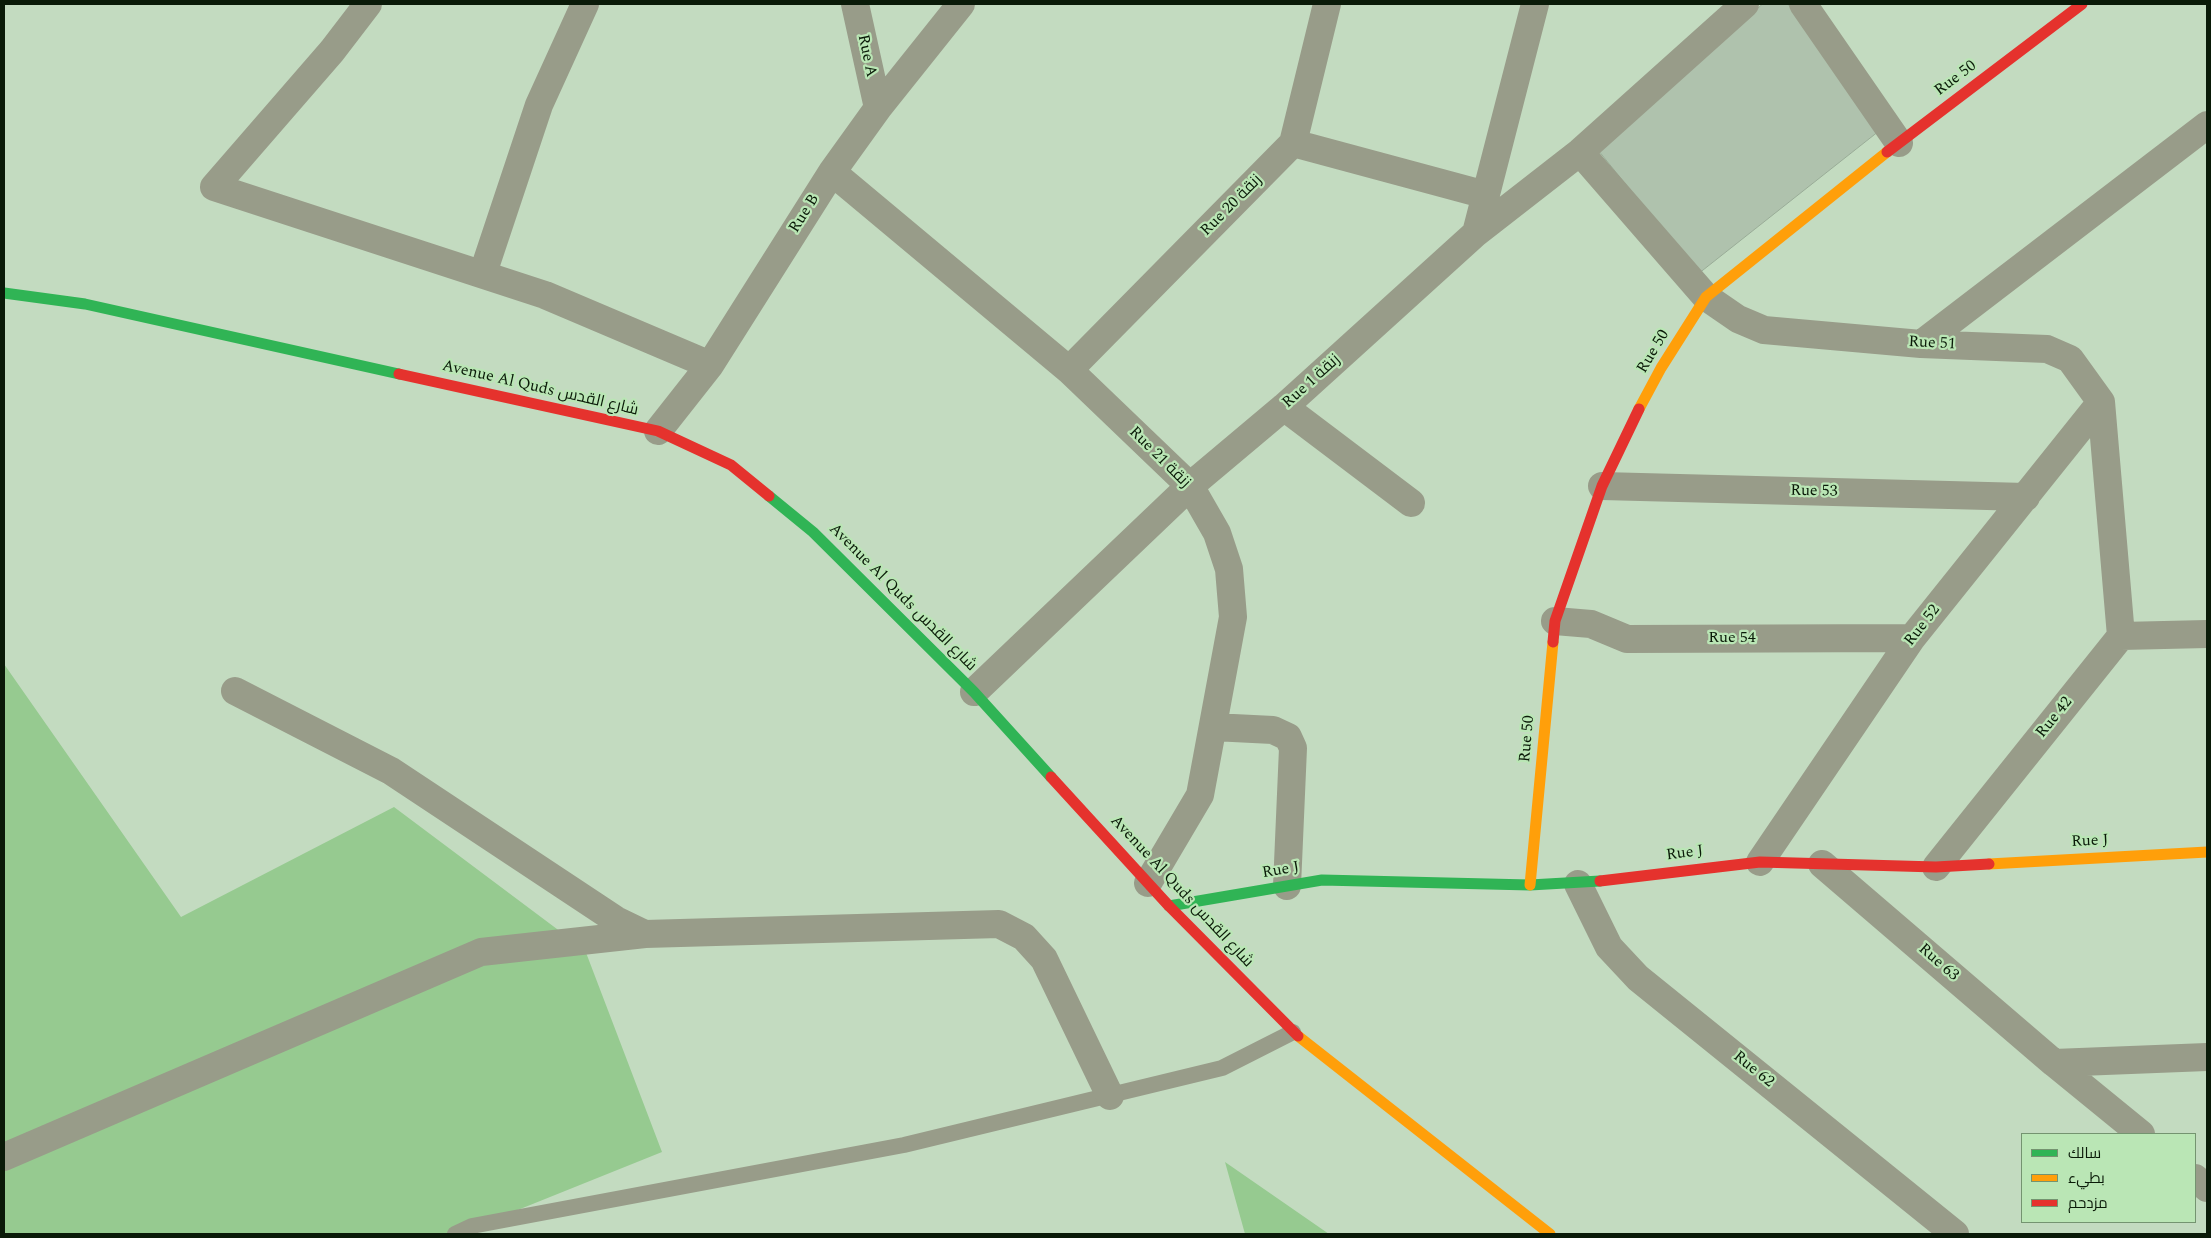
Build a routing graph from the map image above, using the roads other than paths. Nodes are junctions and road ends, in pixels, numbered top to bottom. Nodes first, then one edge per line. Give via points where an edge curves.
1 (368, 4) edge
2 (585, 4) edge
3 (855, 4) edge
4 (961, 4) edge
5 (1327, 4) edge
6 (1535, 4) edge
7 (1745, 4) edge
8 (1803, 4) edge
9 (2082, 4) edge
10 (878, 108) junction
11 (2207, 125) edge
12 (1293, 143) junction
13 (1899, 143) junction
14 (1580, 152) junction
15 (832, 172) junction
16 (1486, 195) junction
17 (1476, 233) junction
18 (483, 273) junction
19 (22, 283) dead end
20 (4, 292) edge
21 (1706, 298) junction
22 (57, 300) junction
23 (1921, 344) junction
24 (710, 364) junction
25 (1069, 370) junction
26 (2101, 402) junction
27 (1284, 407) junction
28 (658, 431) junction
29 (1190, 486) junction
30 (1602, 486) junction
31 (2026, 497) junction
32 (1411, 503) dead end
33 (1555, 621) junction
34 (2207, 634) edge
35 (2121, 636) junction
36 (1912, 638) junction
37 (235, 691) dead end
38 (974, 692) junction
39 (1213, 726) junction
40 (2207, 852) edge
41 (1760, 862) junction
42 (1822, 864) junction
43 (1936, 867) junction
44 (1148, 883) junction
45 (1578, 884) junction
46 (1287, 886) junction
47 (1530, 886) junction
48 (1169, 906) junction
49 (645, 934) junction
50 (1293, 1032) junction
51 (2207, 1057) edge
52 (2054, 1063) junction
53 (1110, 1096) junction
54 (2140, 1133) edge
55 (4, 1156) edge
56 (2196, 1179) edge
57 (2207, 1188) edge
58 (455, 1234) edge
59 (1550, 1234) edge
60 (1955, 1234) edge

1 - 18 street via 332,51 214,187
2 - 18 street via 539,105
3 - 10 street, Rue A
4 - 10 street, Rue B
5 - 12 street
6 - 16 street
7 - 14 street, Rue 1 زنقة
8 - 13 street
9 - 13 street, Rue 50
10 - 15 street, Rue B
11 - 23 street
12 - 16 street
12 - 25 street, Rue 20 زنقة
13 - 21 street, Rue 50
14 - 17 street, Rue 1 زنقة
14 - 21 street, Rue 51
15 - 24 street, Rue B
15 - 25 street, Rue 21 زنقة
16 - 17 street
17 - 27 street, Rue 1 زنقة
18 - 24 street via 545,295
19 - 22 street, Avenue Al Quds شارع القدس
20 - 22 street, Avenue Al Quds شارع القدس
21 - 23 street, Rue 51 via 1738,319 1764,330
21 - 30 street, Rue 50 via 1657,376
22 - 28 street, Avenue Al Quds شارع القدس
23 - 26 street, Rue 51 via 2047,349 2070,359
24 - 28 street, Rue B
25 - 29 street, Rue 21 زنقة
26 - 31 street, Rue 52
26 - 35 street
27 - 29 street, Rue 1 زنقة
27 - 32 street
28 - 38 street, Avenue Al Quds شارع القدس via 731,465 813,532
29 - 38 street, Rue 1 زنقة
29 - 39 street, Rue 21 زنقة via 1217,534 1229,569 1233,617
30 - 31 street, Rue 53
30 - 33 street, Rue 50
31 - 36 street, Rue 52
33 - 36 street, Rue 54 via 1592,624 1627,638
33 - 47 street, Rue 50
34 - 35 street
35 - 43 street, Rue 42
36 - 41 street, Rue 52
37 - 49 street via 391,771 616,920
38 - 44 street, Avenue Al Quds شارع القدس
39 - 44 street, Rue 21 زنقة via 1200,795
39 - 46 street via 1273,730 1288,737 1293,748
40 - 43 street, Rue J
41 - 42 street, Rue J
41 - 45 street, Rue J
42 - 43 street, Rue J
42 - 52 street, Rue 63
44 - 48 street, Avenue Al Quds شارع القدس
45 - 47 street, Rue J
45 - 60 street, Rue 62 via 1610,947 1638,978
46 - 47 street, Rue J via 1322,880
46 - 48 street, Rue J
48 - 50 street, Avenue Al Quds شارع القدس
49 - 53 street via 999,924 1024,937 1044,959
49 - 55 street via 481,952
50 - 53 lane via 1222,1068
50 - 59 street, Avenue Al Quds شارع القدس
51 - 52 street
52 - 54 street, Rue 63
53 - 58 lane via 904,1145 472,1226
56 - 57 street

